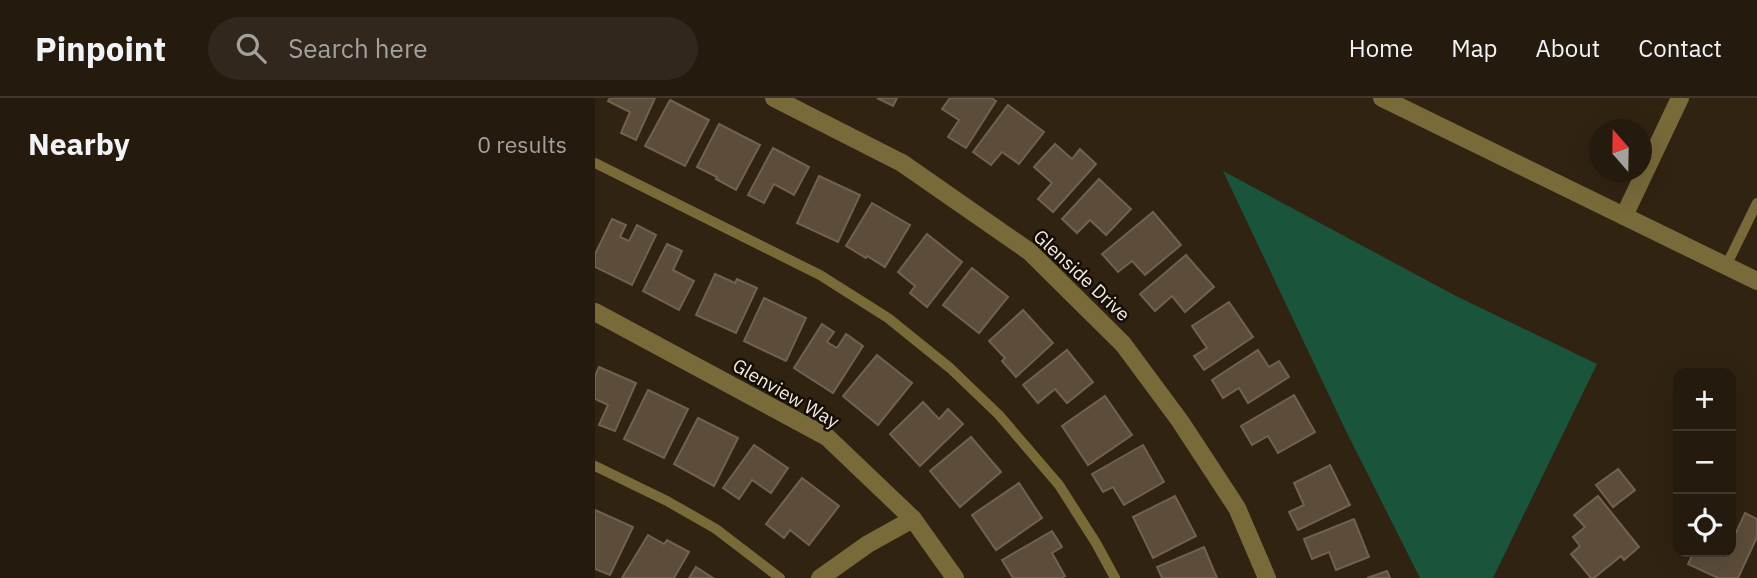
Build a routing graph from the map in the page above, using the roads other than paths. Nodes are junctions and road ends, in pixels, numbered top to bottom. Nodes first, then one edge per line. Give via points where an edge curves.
1 (774, 98) edge
2 (1382, 98) edge
3 (1680, 98) edge
4 (1414, 105) edge
5 (595, 163) edge
6 (1757, 204) edge
7 (1624, 216) junction
8 (1726, 266) junction
9 (1757, 281) edge
10 (595, 312) edge
11 (595, 466) edge
12 (913, 519) junction
13 (780, 578) edge
14 (820, 578) edge
15 (955, 578) edge
16 (1115, 578) edge
17 (1267, 578) edge

1 - 17 street, Glenside Drive via 902,163 1030,252 1123,344 1180,421 1237,508
2 - 4 street
3 - 7 street
4 - 7 street
5 - 16 lane via 820,275 888,318 999,415 1059,485
6 - 8 lane
7 - 8 street
8 - 9 street
10 - 12 street, Glenview Way via 827,436
11 - 13 lane via 716,529
12 - 14 street
12 - 15 street, Glenview Way

